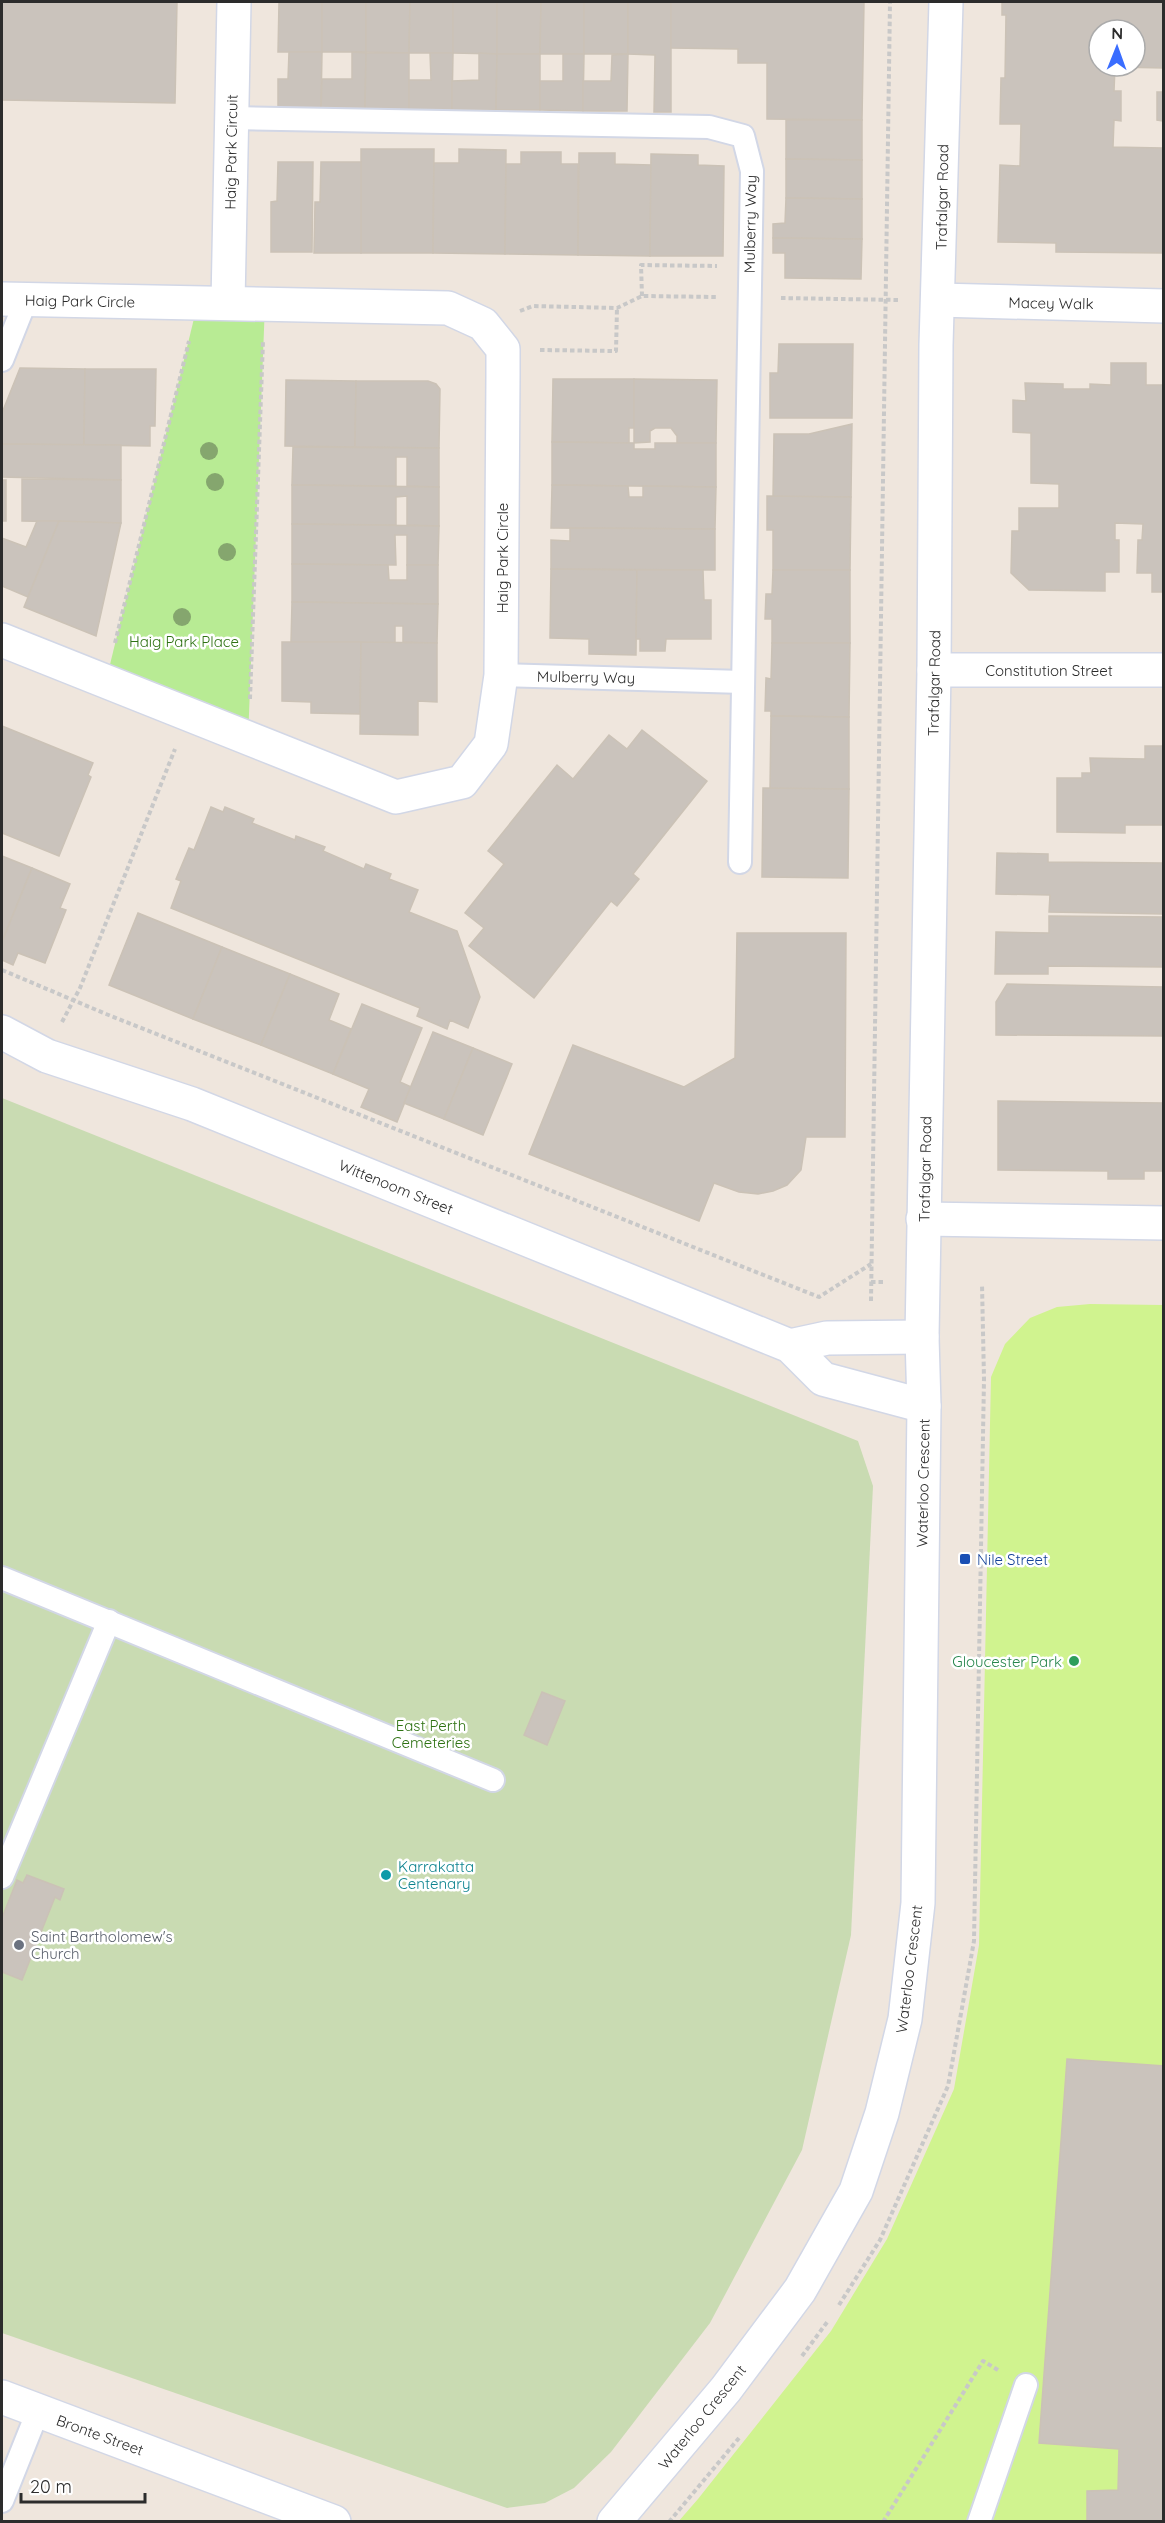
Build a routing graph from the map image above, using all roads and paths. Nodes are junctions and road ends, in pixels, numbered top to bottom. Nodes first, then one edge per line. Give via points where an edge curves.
1 (234, 2) edge
2 (890, 2) edge
3 (946, 2) edge
4 (232, 118) junction
5 (750, 267) junction
6 (642, 296) junction
7 (750, 297) junction
8 (14, 300) edge
9 (886, 300) junction
10 (938, 300) junction
11 (228, 303) junction
12 (533, 306) dead end
13 (1164, 306) edge
14 (617, 308) junction
15 (263, 339) dead end
16 (188, 347) dead end
17 (503, 349) junction
18 (2, 360) edge
19 (2, 640) edge
20 (934, 670) junction
21 (1164, 670) edge
22 (501, 675) junction
23 (106, 681) junction
24 (743, 681) junction
25 (248, 739) junction
26 (166, 775) dead end
27 (740, 862) dead end
28 (2, 970) edge
29 (74, 1000) junction
30 (59, 1027) dead end
31 (2, 1032) edge
32 (924, 1219) junction
33 (1164, 1223) edge
34 (871, 1264) junction
35 (871, 1282) junction
36 (892, 1282) dead end
37 (871, 1305) dead end
38 (790, 1346) junction
39 (922, 1351) junction
40 (924, 1406) junction
41 (2, 1578) edge
42 (109, 1622) junction
43 (493, 1780) dead end
44 (2, 1877) edge
45 (983, 2361) dead end
46 (1026, 2385) dead end
47 (2, 2397) edge
48 (38, 2411) junction
49 (2, 2501) edge
50 (334, 2522) edge
51 (614, 2522) edge
52 (883, 2522) edge
53 (979, 2522) edge

1 - 4 street, Haig Park Circuit
2 - 9 path
3 - 10 street, Trafalgar Road
4 - 5 lane, Mulberry Way via 709,127 743,136 752,171
4 - 11 street, Haig Park Circuit
5 - 6 path via 641,265
5 - 7 lane, Mulberry Way
6 - 7 path
6 - 14 path
7 - 9 path
7 - 24 lane, Mulberry Way
8 - 11 street, Haig Park Circle
8 - 18 lane
9 - 10 path
9 - 34 path
10 - 13 street, Macey Walk
10 - 20 street, Trafalgar Road
11 - 17 street, Haig Park Circle via 448,308 483,324
12 - 14 path
14 - 17 path via 616,351
15 - 25 path
16 - 23 path
17 - 22 street, Haig Park Circle
19 - 23 street, Haig Park Circle
20 - 21 street, Constitution Street
20 - 32 street, Trafalgar Road
22 - 24 lane, Mulberry Way
22 - 25 street, Haig Park Circle via 491,744 462,782 396,797
23 - 25 street, Haig Park Circle
24 - 27 lane, Mulberry Way
26 - 29 path
28 - 29 path
29 - 30 path
29 - 34 path via 819,1298
31 - 38 street, Wittenoom Street via 47,1056 192,1104
32 - 33 street
32 - 39 street, Trafalgar Road
34 - 35 path
35 - 36 path
35 - 37 path
38 - 39 street via 827,1338
38 - 40 street, Wittenoom Street via 823,1379
39 - 40 street, Waterloo Crescent
40 - 51 street, Waterloo Crescent via 918,1903 905,2019 882,2113 856,2191 800,2290 726,2389
41 - 42 lane
42 - 43 lane
42 - 44 lane
45 - 52 path
46 - 53 lane
47 - 48 street, Bronte Street
48 - 49 lane
48 - 50 street, Bronte Street

